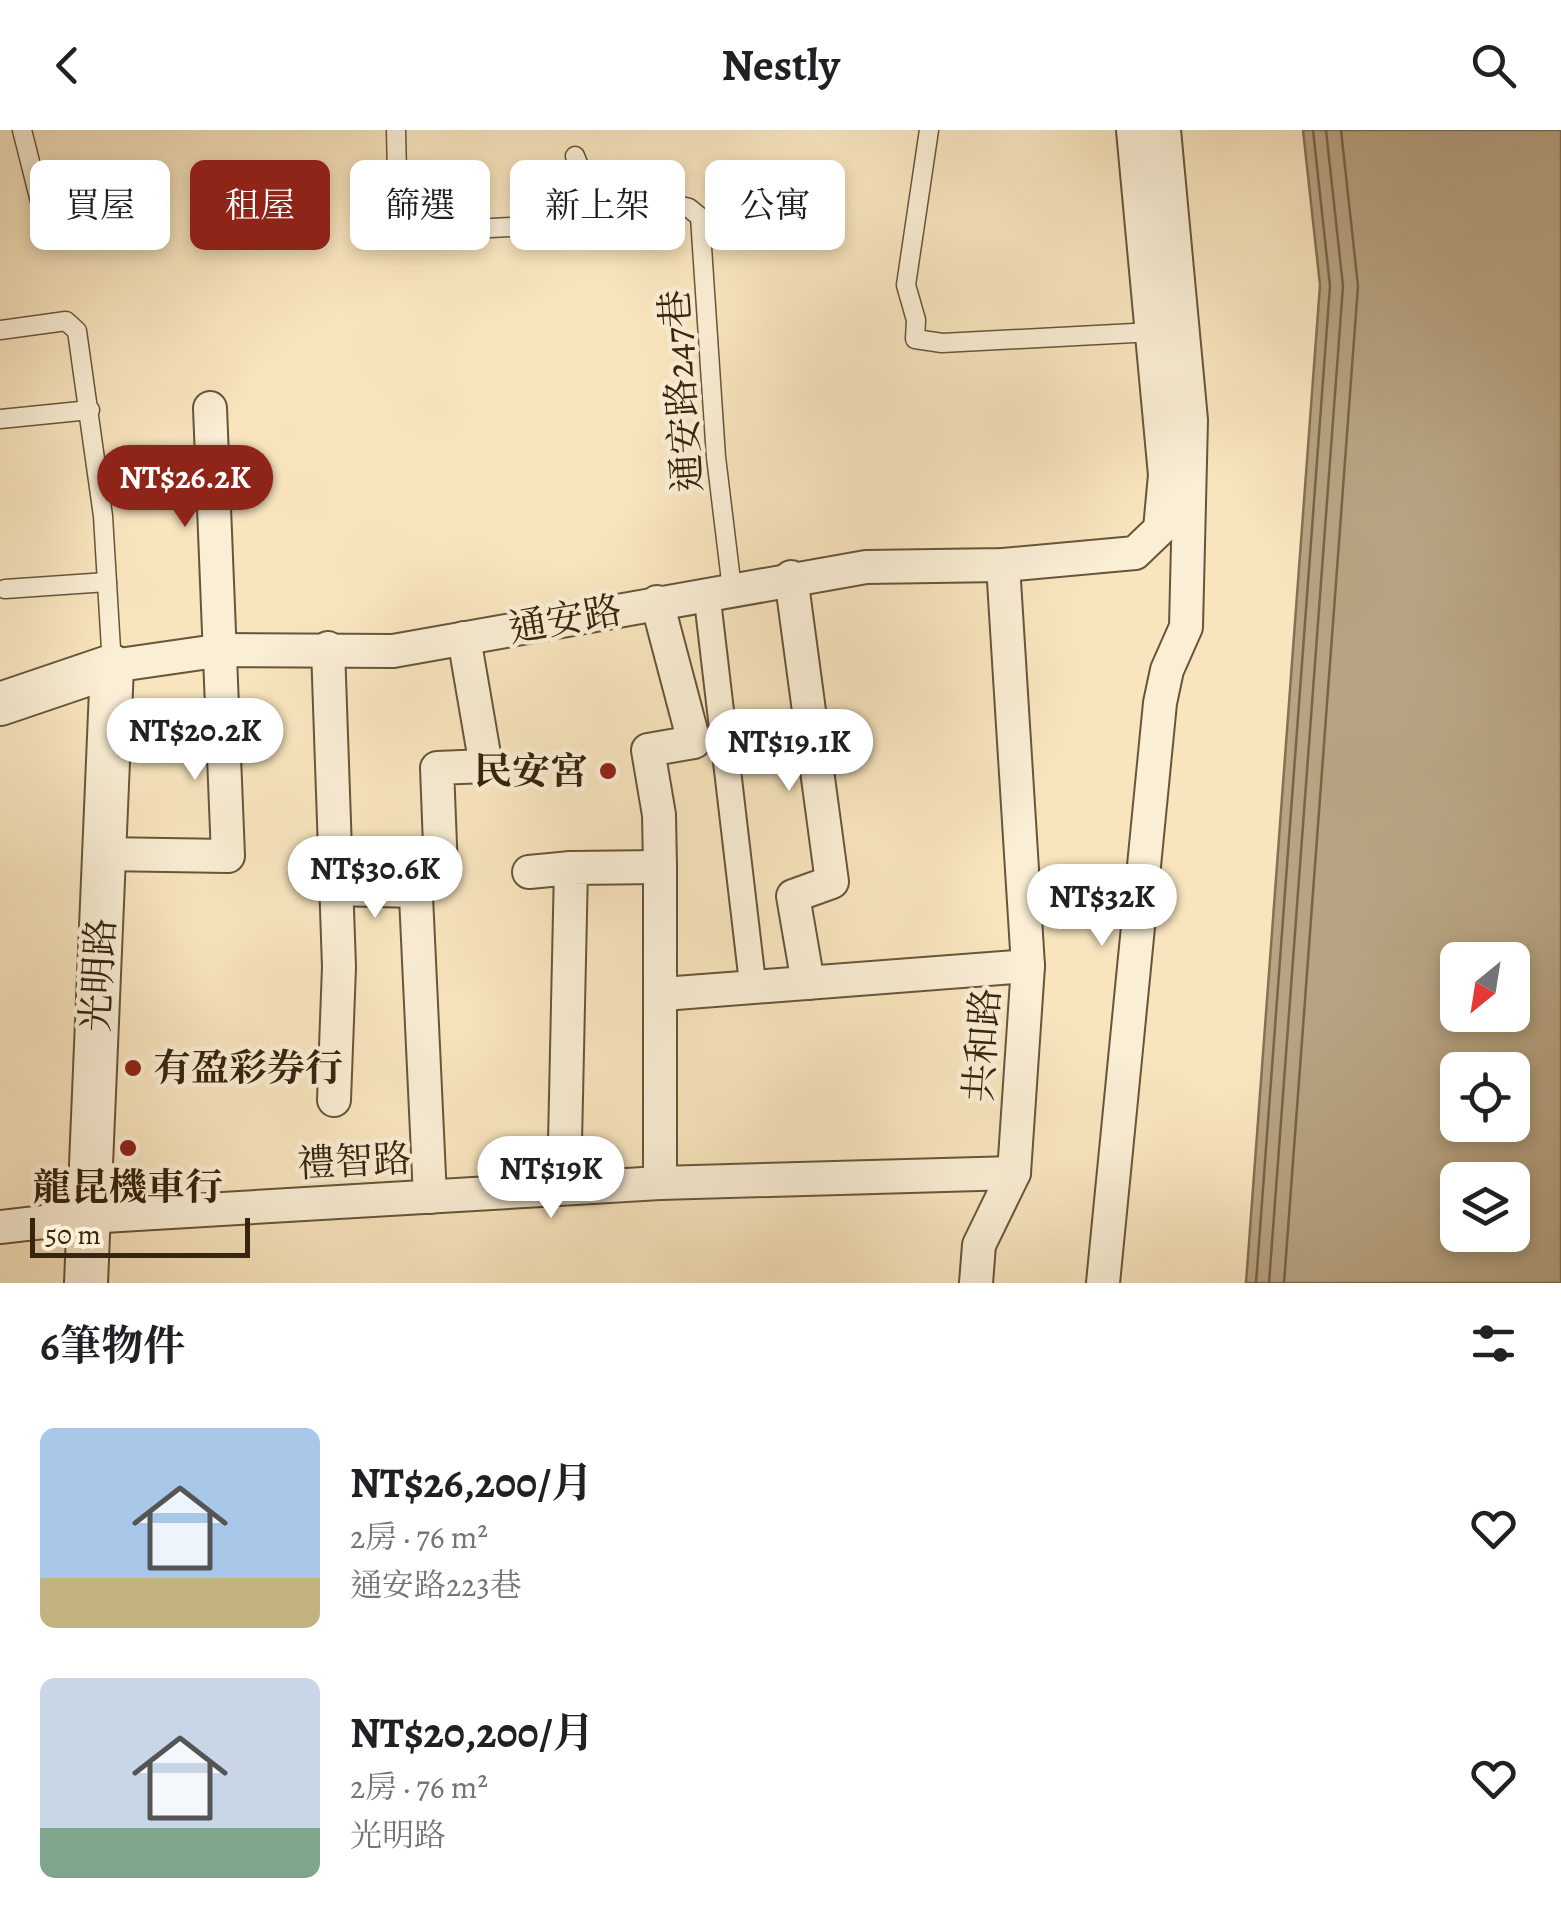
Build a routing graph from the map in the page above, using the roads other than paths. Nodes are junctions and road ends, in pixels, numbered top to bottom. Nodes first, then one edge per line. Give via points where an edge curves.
1 (22, 130) edge
2 (396, 130) edge
3 (928, 130) edge
4 (1133, 130) edge
5 (1164, 130) edge
6 (575, 156) dead end
7 (30, 161) edge
8 (510, 227) edge
9 (0, 330) edge
10 (1154, 332) junction
11 (210, 408) dead end
12 (90, 410) junction
13 (0, 419) edge
14 (1003, 564) junction
15 (791, 577) junction
16 (107, 582) junction
17 (4, 589) dead end
18 (719, 593) junction
19 (657, 602) junction
20 (464, 638) junction
21 (328, 648) junction
22 (223, 650) junction
23 (112, 666) junction
24 (0, 704) edge
25 (103, 854) junction
26 (660, 867) junction
27 (572, 868) junction
28 (529, 872) dead end
29 (336, 888) junction
30 (416, 891) junction
31 (1028, 966) junction
32 (808, 983) junction
33 (753, 987) junction
34 (663, 994) junction
35 (334, 1100) dead end
36 (1014, 1173) junction
37 (660, 1183) junction
38 (564, 1188) junction
39 (430, 1197) junction
40 (87, 1217) junction
41 (0, 1227) edge
42 (86, 1283) edge
43 (976, 1283) edge
44 (1103, 1283) edge

1 - 7 lane
2 - 8 lane via 398,218 404,227
3 - 10 lane via 906,286 915,340
4 - 10 street
5 - 44 street via 1191,420 1180,563 1186,627 1160,703
6 - 18 lane, 通安路247巷 via 585,181 700,216
9 - 12 lane via 73,325
10 - 14 street, 通安路 via 1165,510 1160,529 1135,552
11 - 22 street
12 - 13 lane
12 - 16 lane
14 - 15 street, 通安路 via 866,567
14 - 31 street, 共和路
15 - 18 street, 通安路
15 - 32 street via 832,882 794,896
16 - 17 lane
16 - 23 lane
18 - 19 street, 通安路
18 - 33 street
19 - 20 street, 通安路
19 - 26 street via 694,742 648,750
20 - 21 street, 通安路 via 393,651
20 - 30 street via 486,766 437,768 441,871 415,875
21 - 22 street, 通安路
21 - 29 street
22 - 23 street, 通安路
22 - 25 street via 228,856
23 - 24 street, 通安路
23 - 25 street, 光明路
25 - 40 street, 光明路
26 - 27 street
26 - 34 street
27 - 28 street
27 - 38 street
29 - 30 street
29 - 35 street
30 - 39 street
31 - 32 street
31 - 36 street, 共和路
32 - 33 street
33 - 34 street
34 - 37 street
36 - 37 street, 禮智路
36 - 43 street, 共和路 via 979,1245
37 - 38 street, 禮智路
38 - 39 street, 禮智路
39 - 40 street, 禮智路
40 - 41 street, 禮智路
40 - 42 street, 光明路

